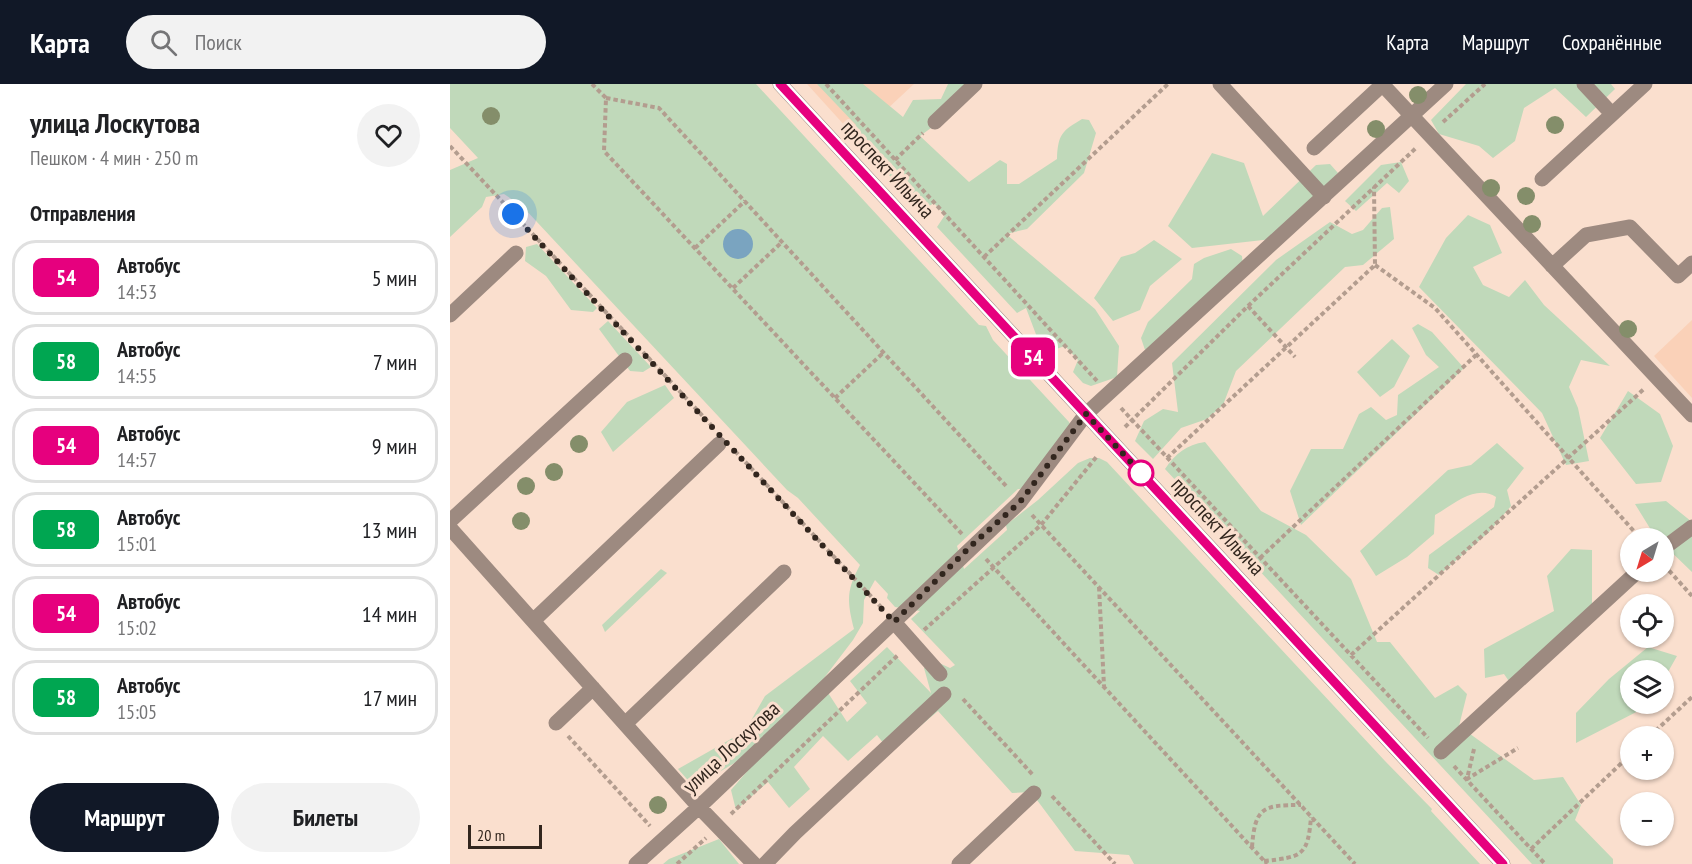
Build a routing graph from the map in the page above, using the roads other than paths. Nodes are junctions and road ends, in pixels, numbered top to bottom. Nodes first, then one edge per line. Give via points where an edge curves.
1 (780, 84) edge
2 (975, 84) edge
3 (1220, 84) edge
4 (1382, 84) edge
5 (1446, 84) edge
6 (1584, 84) edge
7 (1645, 84) edge
8 (1612, 114) junction
9 (1412, 116) junction
10 (935, 122) road end
11 (1314, 148) dead end
12 (1542, 179) dead end
13 (1324, 196) junction
14 (516, 254) dead end
15 (1692, 263) edge
16 (1552, 266) junction
17 (450, 315) edge
18 (625, 360) dead end
19 (1086, 414) junction
20 (1692, 415) edge
21 (723, 441) road end
22 (450, 521) edge
23 (1692, 527) edge
24 (450, 528) edge
25 (1674, 540) edge
26 (784, 572) dead end
27 (1626, 582) edge
28 (534, 620) junction
29 (894, 622) junction
30 (940, 674) road end
31 (593, 688) junction
32 (944, 694) dead end
33 (556, 723) road end
34 (625, 724) junction
35 (1441, 752) road end
36 (1034, 785) road end
37 (699, 807) junction
38 (636, 864) edge
39 (754, 864) edge
40 (765, 864) edge
41 (959, 864) edge
42 (1503, 864) edge

1 - 19 street, проспект Ильича
2 - 10 street
3 - 13 street
4 - 9 street
4 - 11 street
5 - 9 street, улица Лоскутова
6 - 8 street
7 - 8 street
8 - 12 street
9 - 13 street, улица Лоскутова
9 - 16 street
13 - 19 street, улица Лоскутова
14 - 17 street
15 - 16 street via 1678,276 1630,226 1586,235
16 - 20 street
18 - 22 street
19 - 29 street, улица Лоскутова via 1020,502
19 - 42 street, проспект Ильича
21 - 28 street
23 - 25 street
24 - 28 street
26 - 34 street
27 - 35 street
28 - 31 street
29 - 30 street
29 - 37 street, улица Лоскутова
31 - 33 street
31 - 34 street
32 - 40 street
34 - 37 street
36 - 41 street
37 - 38 street, улица Лоскутова
37 - 39 street

